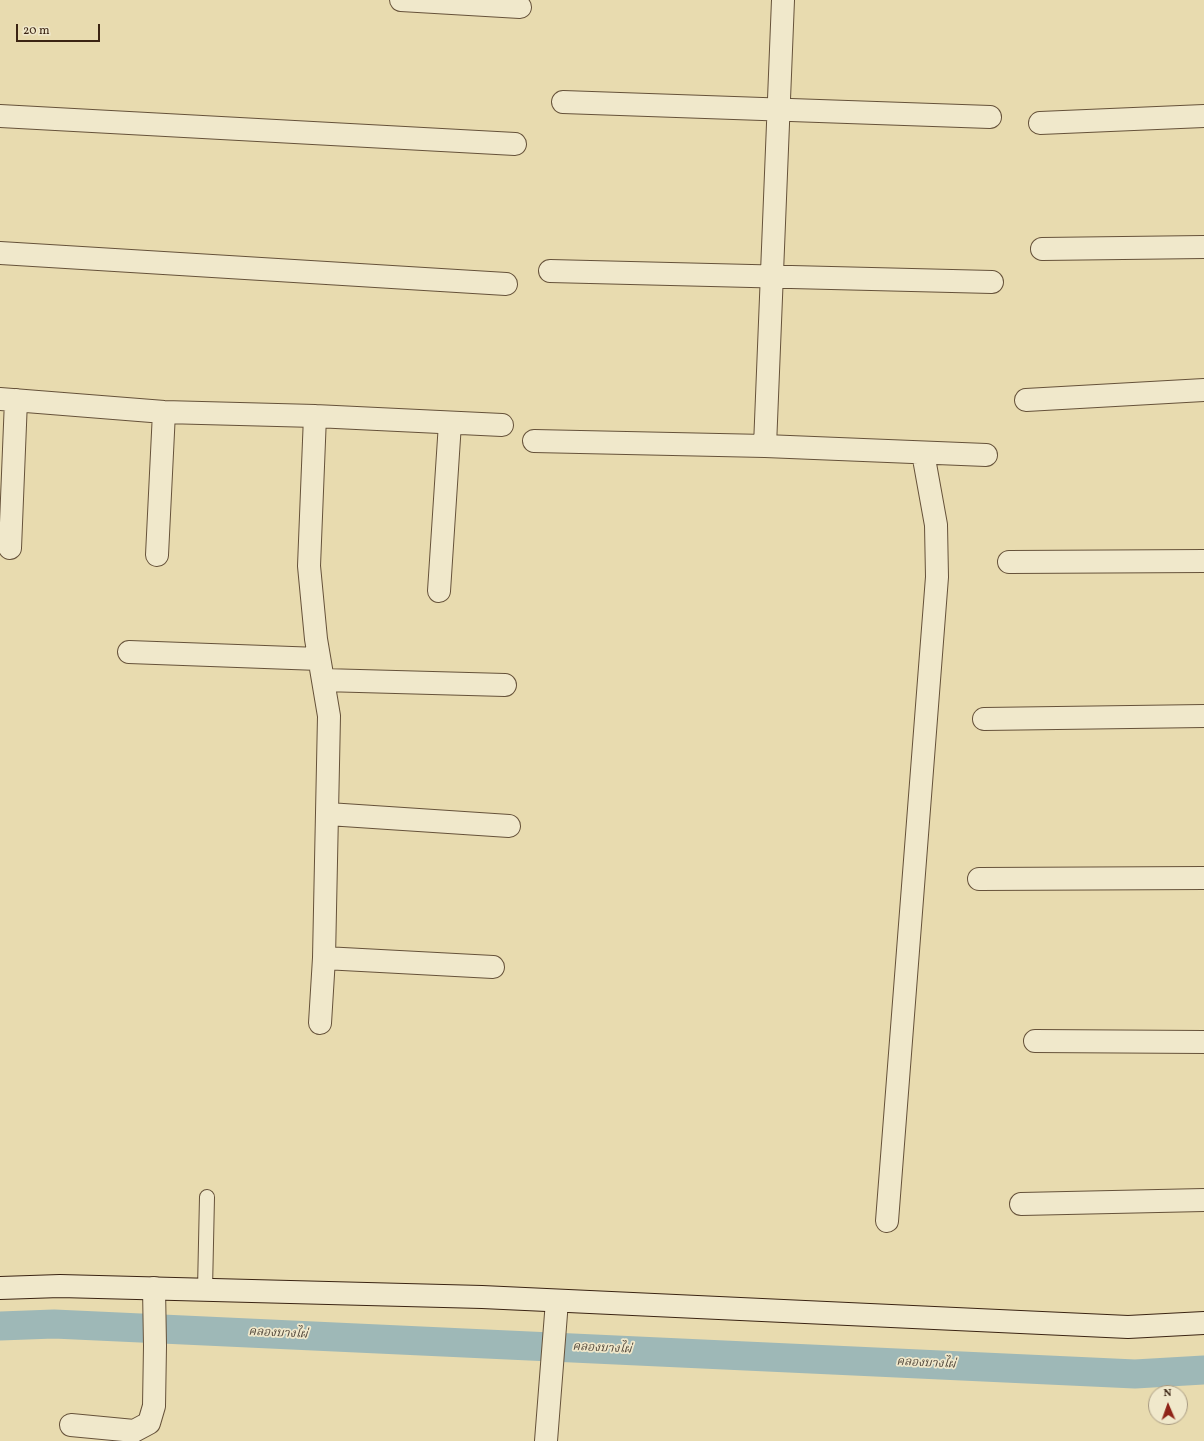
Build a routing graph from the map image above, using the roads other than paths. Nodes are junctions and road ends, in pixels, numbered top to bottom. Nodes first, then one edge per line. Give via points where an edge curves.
1 (401, 0) edge
2 (783, 0) edge
3 (520, 7) dead end
4 (563, 102) dead end
5 (779, 110) junction
6 (0, 116) edge
7 (1204, 116) edge
8 (990, 117) dead end
9 (1040, 123) dead end
10 (516, 144) dead end
11 (1204, 247) edge
12 (1042, 249) dead end
13 (0, 252) edge
14 (550, 271) dead end
15 (772, 277) junction
16 (992, 282) dead end
17 (506, 284) dead end
18 (1204, 390) edge
19 (8, 399) edge
20 (1026, 400) dead end
21 (164, 412) junction
22 (315, 416) junction
23 (450, 423) junction
24 (502, 424) dead end
25 (534, 441) dead end
26 (765, 446) junction
27 (923, 454) junction
28 (986, 454) dead end
29 (10, 548) dead end
30 (157, 555) dead end
31 (1204, 561) edge
32 (1009, 562) dead end
33 (439, 591) dead end
34 (128, 652) dead end
35 (321, 670) junction
36 (505, 685) dead end
37 (1204, 716) edge
38 (984, 719) dead end
39 (328, 814) junction
40 (509, 826) dead end
41 (1204, 878) edge
42 (979, 879) dead end
43 (324, 958) junction
44 (493, 967) dead end
45 (320, 1023) dead end
46 (1034, 1041) dead end
47 (1204, 1042) edge
48 (207, 1197) dead end
49 (1204, 1200) edge
50 (1021, 1204) dead end
51 (887, 1221) dead end
52 (0, 1288) edge
53 (154, 1288) junction
54 (205, 1290) junction
55 (557, 1301) junction
56 (1204, 1323) edge
57 (71, 1425) dead end
58 (546, 1441) edge

1 - 3 street
2 - 5 street
4 - 5 street
5 - 8 street
5 - 15 street
6 - 10 street
7 - 9 street
11 - 12 street
13 - 17 street
14 - 15 street
15 - 16 street
15 - 26 street
18 - 20 street
19 - 21 street
19 - 29 street
21 - 22 street
21 - 30 street
22 - 23 street
22 - 35 street via 309,566
23 - 24 street
23 - 33 street
25 - 26 street
26 - 27 street
27 - 28 street
27 - 51 street via 936,525 937,577
31 - 32 street
34 - 35 street
35 - 36 street
35 - 39 street via 329,716
37 - 38 street
39 - 40 street
39 - 43 street
41 - 42 street
43 - 44 street
43 - 45 street
46 - 47 street
48 - 54 lane
49 - 50 street
52 - 53 street
53 - 54 street
53 - 57 street via 154,1406 149,1423 134,1431
54 - 55 street
55 - 56 street via 1128,1327
55 - 58 street

